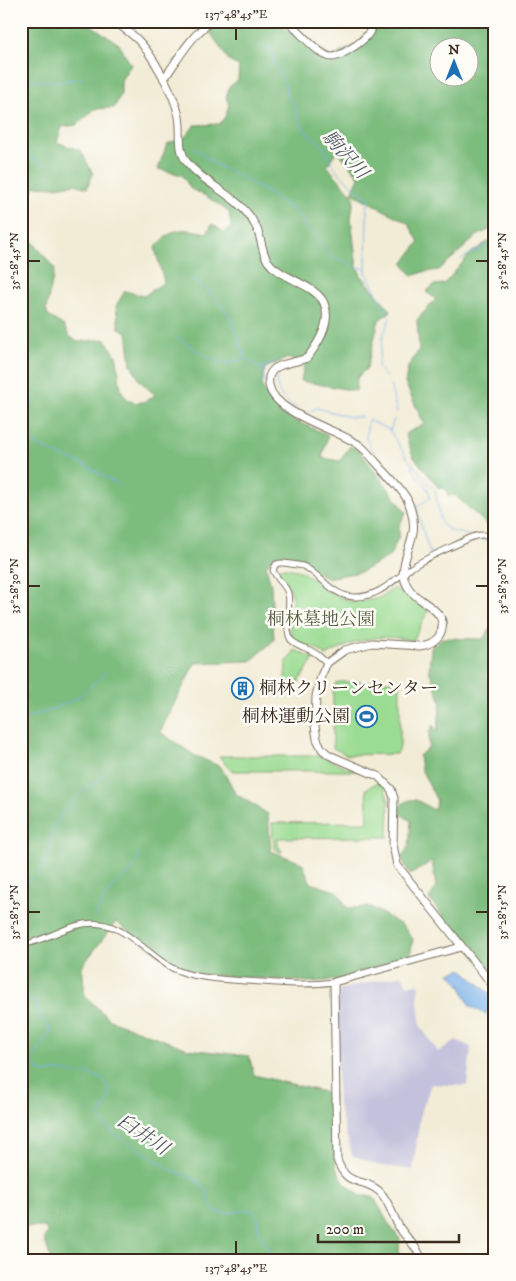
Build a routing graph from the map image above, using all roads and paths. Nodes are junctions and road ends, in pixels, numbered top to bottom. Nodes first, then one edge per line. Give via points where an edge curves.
1 (115, 21) edge
2 (212, 21) edge
3 (288, 21) edge
4 (375, 21) edge
5 (164, 79) junction
6 (495, 538) edge
7 (403, 574) junction
8 (327, 663) junction
9 (21, 945) edge
10 (461, 947) junction
11 (334, 982) junction
12 (495, 988) edge
13 (422, 1260) edge

1 - 5 street via 142,45
2 - 5 street via 189,43
3 - 4 street via 324,55 331,57 365,39
5 - 7 street via 178,114 185,160 247,213 255,224 265,258 272,267 323,301 327,320 322,335 307,358 281,364 273,370 269,386 284,405 359,445 407,499 414,531
6 - 7 street via 477,535 416,564
7 - 8 street via 411,592 440,617 442,626 436,640 420,646 383,643 357,646
7 - 8 street via 376,593 354,597 327,586 304,566 276,564 275,576 288,594 290,638
8 - 10 street via 317,686 314,713 317,740 329,756 378,776 387,784 394,798 392,844 397,865
9 - 11 street via 76,926 103,924 119,931 172,968 193,975 316,985
10 - 11 street
10 - 12 street
11 - 13 street via 337,1160 347,1177 378,1190 385,1198 398,1226 416,1247

